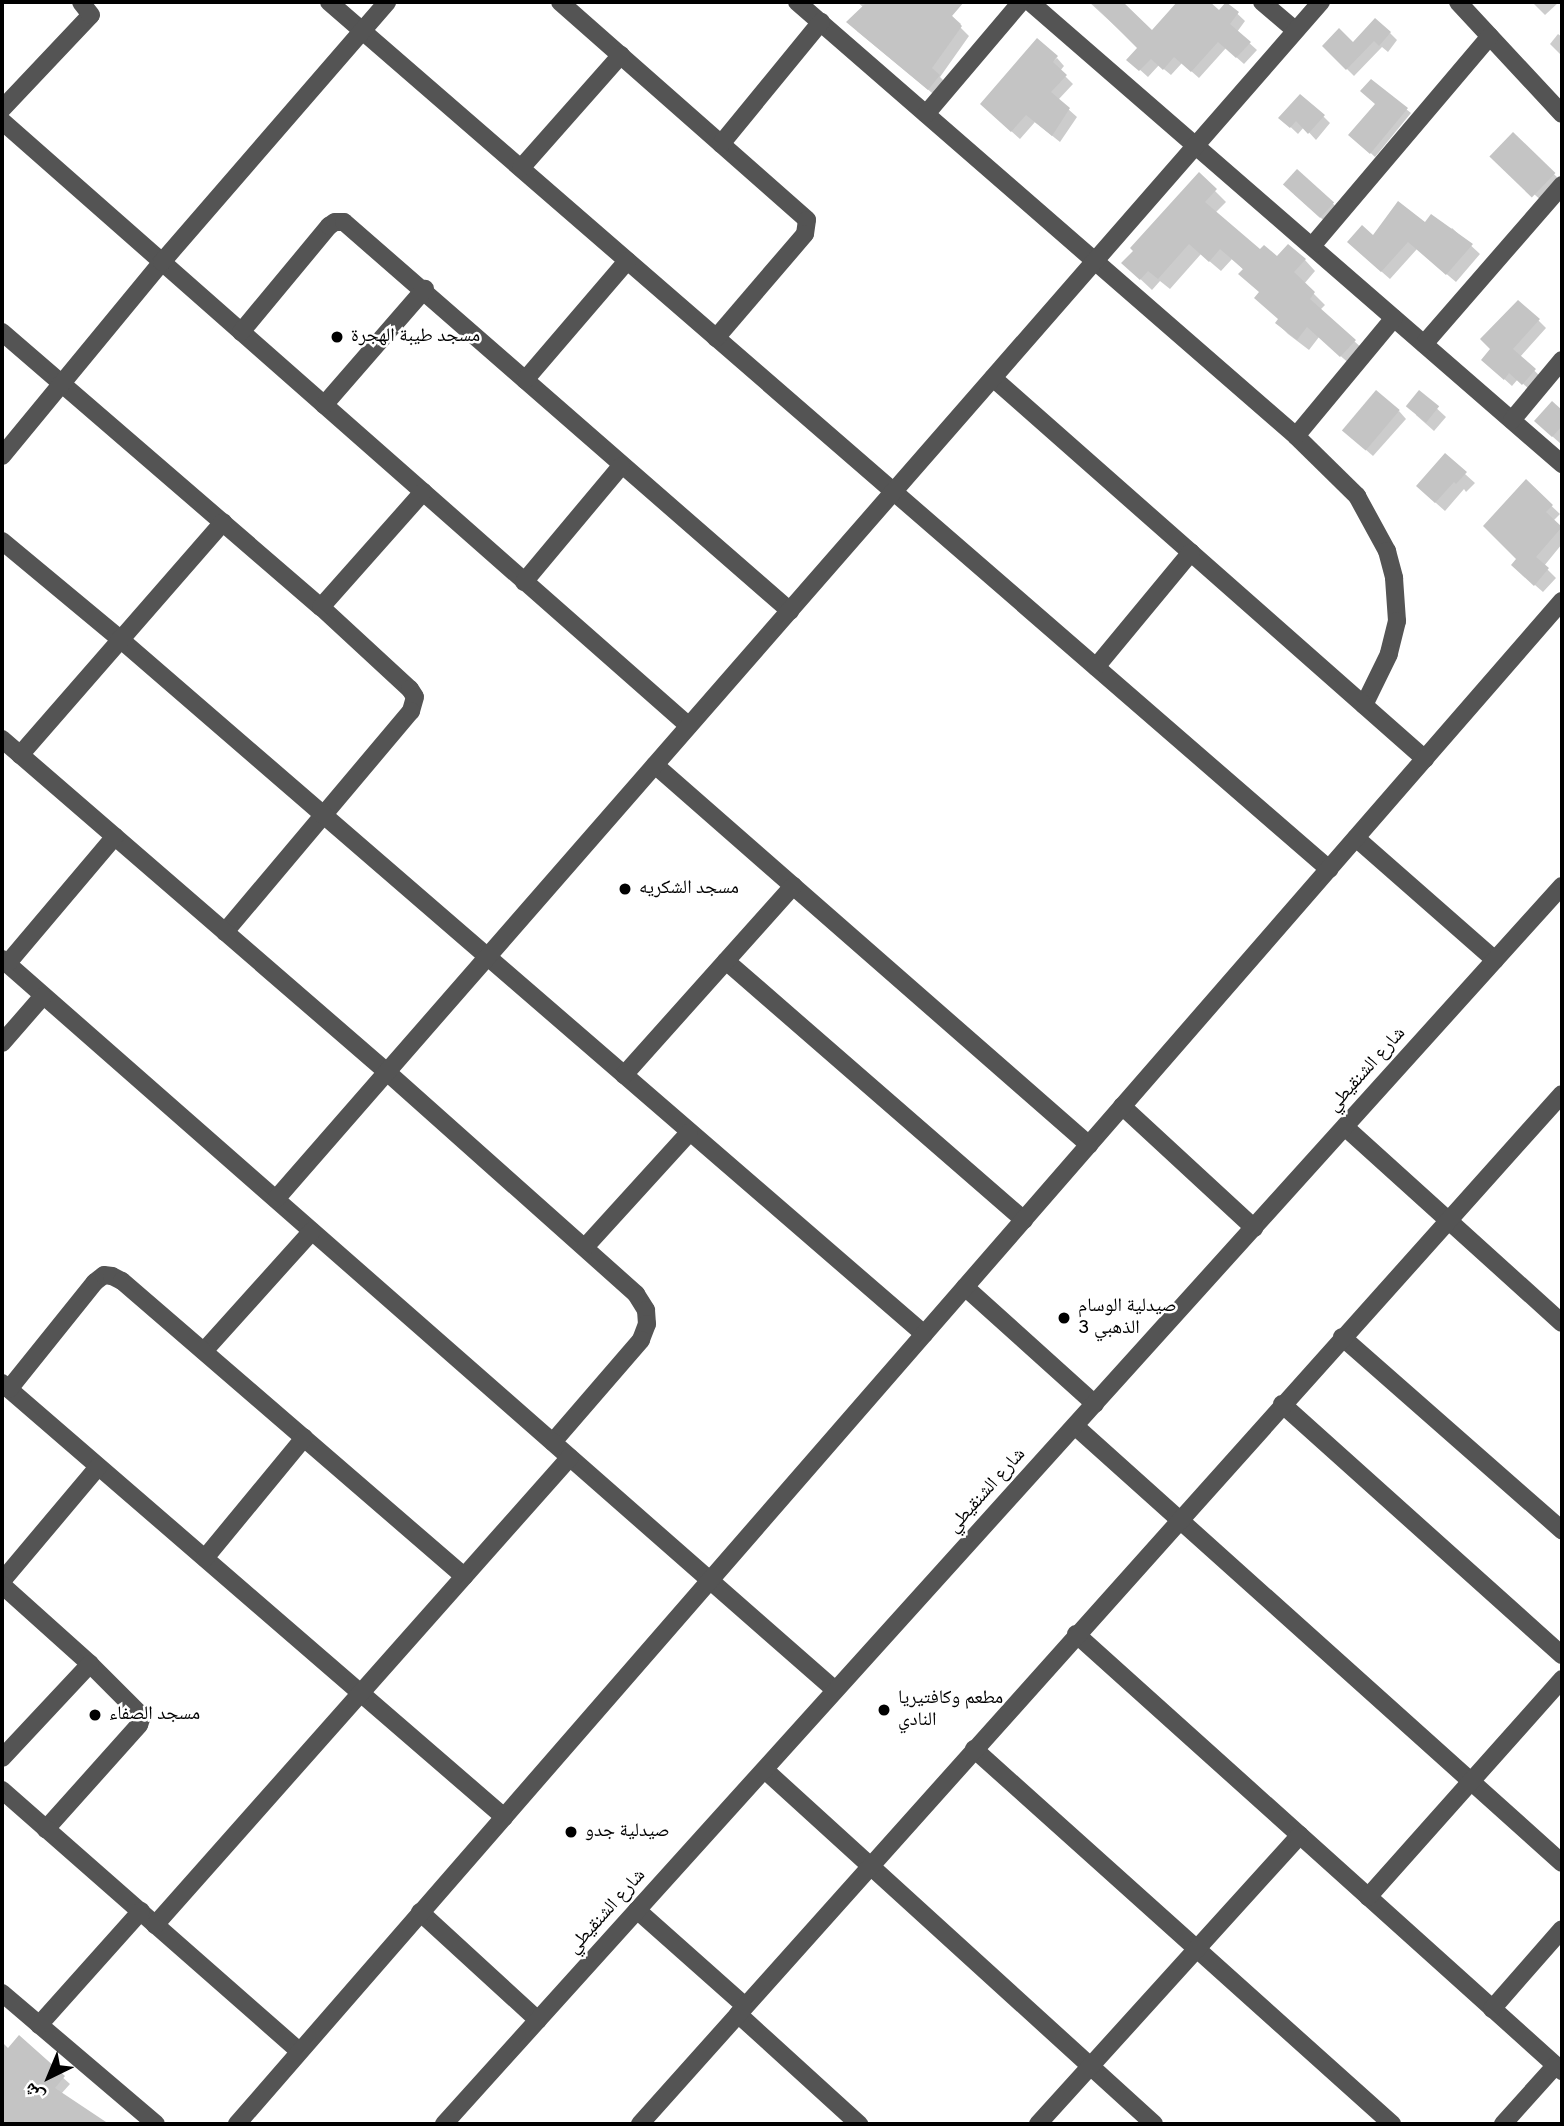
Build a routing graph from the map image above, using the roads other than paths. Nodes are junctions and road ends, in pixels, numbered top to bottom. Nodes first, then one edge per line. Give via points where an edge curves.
1 (81, 2) edge
2 (329, 2) edge
3 (387, 2) edge
4 (561, 2) edge
5 (797, 2) edge
6 (1021, 2) edge
7 (1030, 2) edge
8 (1262, 2) edge
9 (1321, 2) edge
10 (1458, 2) edge
11 (821, 22) junction
12 (1296, 30) junction
13 (363, 31) junction
14 (1490, 36) junction
15 (621, 55) junction
16 (2, 109) edge
17 (926, 114) junction
18 (1562, 114) edge
19 (2, 121) edge
20 (721, 144) junction
21 (1195, 145) junction
22 (521, 168) junction
23 (1562, 185) edge
24 (1312, 246) junction
25 (162, 261) junction
26 (627, 261) junction
27 (1095, 261) junction
28 (425, 289) junction
29 (1394, 318) junction
30 (2, 332) edge
31 (241, 332) junction
32 (716, 338) junction
33 (1424, 344) junction
34 (1562, 360) edge
35 (993, 378) junction
36 (525, 380) junction
37 (62, 384) junction
38 (324, 405) junction
39 (1512, 420) junction
40 (1296, 436) junction
41 (2, 456) edge
42 (1562, 464) edge
43 (621, 466) junction
44 (893, 491) junction
45 (423, 492) junction
46 (223, 522) junction
47 (2, 541) edge
48 (1191, 552) junction
49 (524, 582) junction
50 (321, 607) junction
51 (1560, 607) edge
52 (790, 611) junction
53 (120, 639) junction
54 (1096, 667) junction
55 (1364, 705) junction
56 (689, 726) junction
57 (2, 739) edge
58 (20, 755) junction
59 (1425, 759) junction
60 (655, 765) junction
61 (324, 815) junction
62 (115, 836) junction
63 (1356, 838) junction
64 (1329, 869) junction
65 (793, 886) junction
66 (1562, 886) edge
67 (225, 932) junction
68 (488, 957) junction
69 (1495, 960) junction
70 (726, 961) junction
71 (5, 962) edge
72 (43, 996) junction
73 (2, 1043) edge
74 (387, 1072) junction
75 (624, 1075) junction
76 (1560, 1102) edge
77 (1122, 1107) junction
78 (1345, 1127) junction
79 (689, 1133) junction
80 (1089, 1145) junction
81 (276, 1199) junction
82 (1447, 1219) junction
83 (1024, 1220) junction
84 (1254, 1228) junction
85 (312, 1231) junction
86 (586, 1246) junction
87 (965, 1287) junction
88 (1562, 1323) edge
89 (924, 1334) junction
90 (1342, 1336) junction
91 (204, 1351) junction
92 (5, 1386) edge
93 (1095, 1404) junction
94 (1282, 1404) junction
95 (1075, 1426) junction
96 (304, 1438) junction
97 (553, 1442) junction
98 (570, 1457) junction
99 (98, 1467) junction
100 (1179, 1518) junction
101 (1562, 1530) edge
102 (205, 1558) junction
103 (464, 1576) junction
104 (710, 1580) junction
105 (2, 1583) edge
106 (1076, 1634) junction
107 (1562, 1655) edge
108 (90, 1664) junction
109 (1562, 1679) edge
110 (835, 1690) junction
111 (360, 1693) junction
112 (974, 1749) junction
113 (2, 1758) edge
114 (765, 1770) junction
115 (1471, 1781) junction
116 (2, 1790) edge
117 (504, 1817) junction
118 (46, 1829) junction
119 (1300, 1835) junction
120 (1562, 1863) edge
121 (869, 1866) junction
122 (1368, 1897) junction
123 (637, 1910) junction
124 (141, 1912) junction
125 (420, 1912) junction
126 (155, 1925) junction
127 (1562, 1929) edge
128 (1197, 1949) junction
129 (2, 1993) edge
130 (1492, 2009) junction
131 (742, 2010) junction
132 (538, 2020) junction
133 (39, 2025) junction
134 (299, 2052) junction
135 (1090, 2067) junction
136 (1559, 2068) edge
137 (156, 2124) edge
138 (237, 2124) edge
139 (443, 2124) edge
140 (640, 2124) edge
141 (859, 2124) edge
142 (1038, 2124) edge
143 (1154, 2124) edge
144 (1392, 2124) edge
145 (1503, 2124) edge

1 - 16 street via 91,15
2 - 13 street
3 - 13 street
4 - 15 street
5 - 11 street
6 - 17 street
7 - 21 street
8 - 12 street
9 - 12 street
10 - 14 street
11 - 17 street
11 - 20 street
12 - 21 street
13 - 22 street
13 - 25 street
14 - 18 street
14 - 24 street
15 - 20 street
15 - 22 street
17 - 27 street
19 - 25 street
20 - 32 street via 803,214 808,228
21 - 24 street
21 - 27 street
22 - 26 street
23 - 33 street
24 - 29 street
25 - 31 street
25 - 37 street
26 - 32 street
26 - 36 street
27 - 35 street
27 - 40 street
28 - 31 street via 349,226 335,222
28 - 36 street
28 - 38 street
29 - 33 street
29 - 40 street
30 - 37 street
31 - 38 street
32 - 44 street
33 - 39 street
34 - 39 street
35 - 44 street
35 - 48 street
36 - 43 street
37 - 41 street
37 - 46 street
38 - 45 street
39 - 42 street
40 - 55 street via 1357,495 1392,569 1397,621 1389,654
43 - 49 street
43 - 52 street
44 - 52 street
44 - 54 street
45 - 49 street
45 - 50 street
46 - 50 street
46 - 53 street
47 - 53 street
48 - 54 street
48 - 55 street
49 - 56 street
50 - 61 street via 415,698 411,711
51 - 59 street
52 - 56 street
53 - 58 street
53 - 61 street
54 - 64 street
55 - 59 street
56 - 60 street
57 - 58 street
58 - 62 street
59 - 63 street
60 - 65 street
60 - 68 street
61 - 67 street
61 - 68 street
62 - 67 street
62 - 71 street
63 - 64 street
63 - 69 street
64 - 77 street
65 - 70 street
65 - 80 street
66 - 69 street, شارع الشنقيطي
67 - 74 street
68 - 74 street
68 - 75 street
69 - 78 street, شارع الشنقيطي
70 - 75 street
70 - 83 street
71 - 72 street
72 - 73 street
72 - 81 street
74 - 81 street
74 - 86 street
75 - 79 street
76 - 82 street
77 - 80 street
77 - 84 street
78 - 82 street
78 - 84 street, شارع الشنقيطي
79 - 86 street
79 - 89 street
80 - 83 street
81 - 85 street
82 - 88 street
82 - 90 street
83 - 87 street
84 - 93 street, شارع الشنقيطي
85 - 91 street
85 - 97 street
86 - 97 street via 636,1294 646,1310 647,1324 641,1340
87 - 89 street
87 - 93 street
89 - 104 street
90 - 94 street
90 - 101 street
91 - 92 street via 122,1281 104,1275
91 - 96 street
92 - 99 street
93 - 95 street, شارع الشنقيطي
94 - 100 street
94 - 107 street
95 - 100 street
95 - 110 street, شارع الشنقيطي
96 - 102 street
96 - 103 street
97 - 98 street
98 - 103 street
98 - 104 street
99 - 102 street
99 - 105 street
100 - 106 street
100 - 115 street
102 - 111 street
103 - 111 street
104 - 110 street
104 - 117 street
105 - 108 street
106 - 112 street
106 - 119 street
108 - 113 street
108 - 118 street via 139,1711 142,1721
109 - 115 street
110 - 114 street, شارع الشنقيطي
111 - 117 street
111 - 126 street
112 - 121 street
112 - 128 street
114 - 121 street
114 - 123 street, شارع الشنقيطي
115 - 120 street
115 - 122 street
116 - 118 street
117 - 125 street
118 - 124 street
119 - 122 street
119 - 128 street
121 - 131 street
121 - 135 street
122 - 130 street
123 - 131 street
123 - 132 street, شارع الشنقيطي
124 - 126 street
124 - 133 street
125 - 132 street
125 - 134 street
126 - 134 street
127 - 130 street
128 - 135 street
128 - 144 street
129 - 133 street
130 - 136 street
131 - 140 street
131 - 141 street
132 - 139 street, شارع الشنقيطي
133 - 137 street
134 - 138 street
135 - 142 street
135 - 143 street
136 - 145 street

